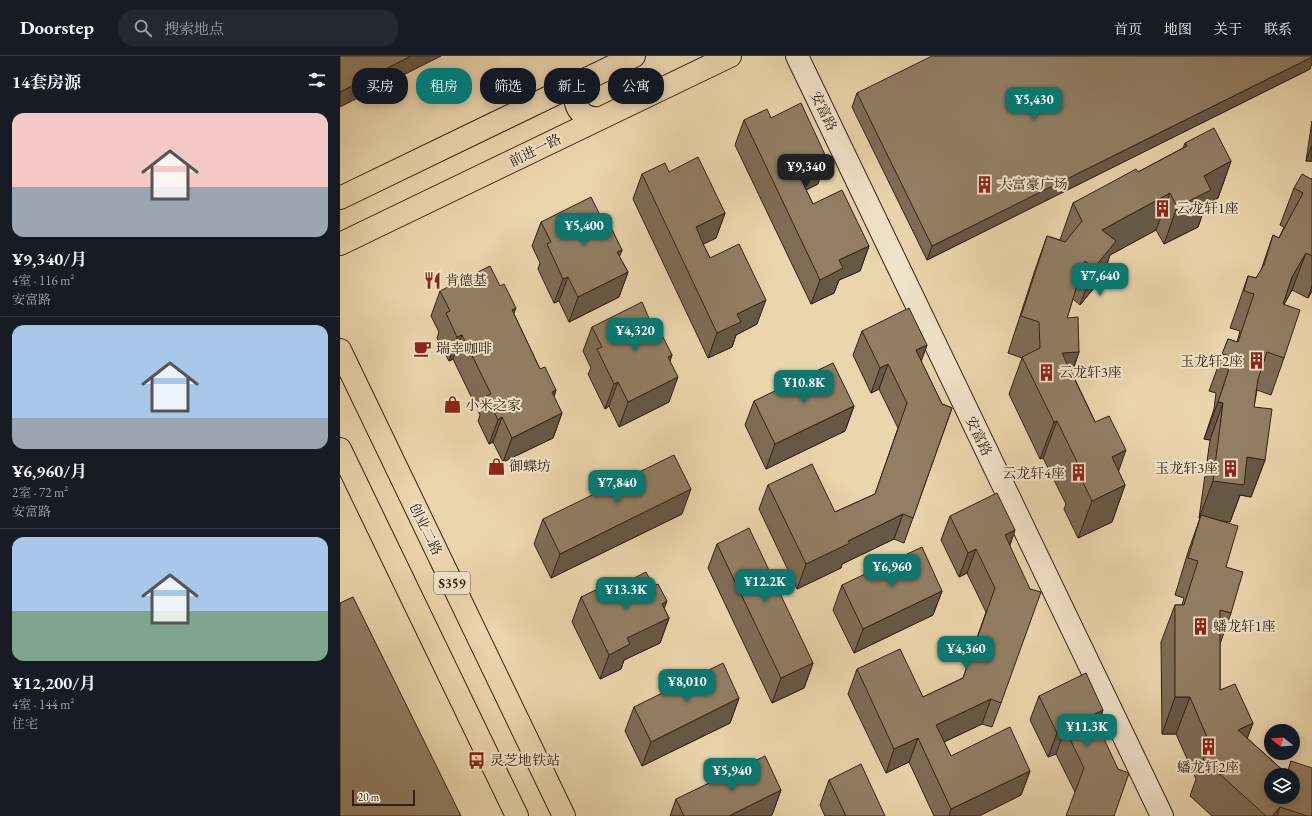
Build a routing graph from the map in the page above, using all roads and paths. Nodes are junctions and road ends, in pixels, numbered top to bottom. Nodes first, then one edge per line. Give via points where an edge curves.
1 (634, 56) edge
2 (730, 56) edge
3 (797, 56) edge
4 (600, 73) edge
5 (544, 100) edge
6 (576, 104) edge
7 (601, 118) junction
8 (340, 198) edge
9 (340, 244) edge
10 (340, 350) edge
11 (340, 449) edge
12 (517, 816) edge
13 (564, 816) edge
14 (1162, 816) edge

1 - 4 main road
2 - 7 main road, 前进一路
3 - 14 street, 安富路
5 - 8 main road
6 - 7 main road via 588,118
7 - 9 main road, 前进一路
10 - 13 main road, 创业二路 / S359
11 - 12 main road

